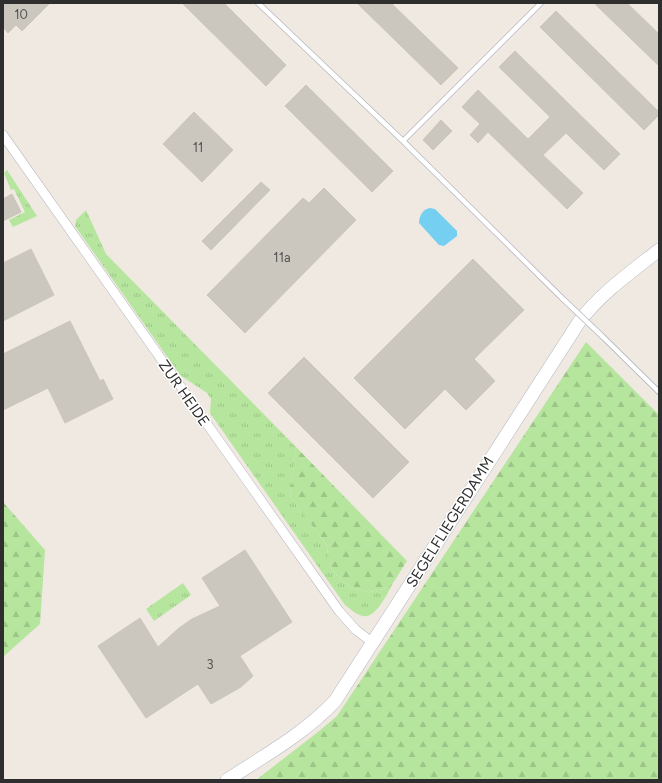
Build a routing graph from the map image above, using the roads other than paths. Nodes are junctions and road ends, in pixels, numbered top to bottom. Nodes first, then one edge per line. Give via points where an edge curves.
1 (258, 3) edge
2 (540, 3) edge
3 (3, 135) edge
4 (403, 141) junction
5 (659, 250) edge
6 (659, 392) edge
7 (373, 643) junction
8 (227, 780) edge

1 - 4 lane
2 - 4 lane
3 - 7 street, ZUR HEIDE via 339,610 356,630
4 - 6 lane, bridge
5 - 7 street, SEGELFLIEGERDAMM via 594,303 578,322
7 - 8 street, SEGELFLIEGERDAMM via 323,715

